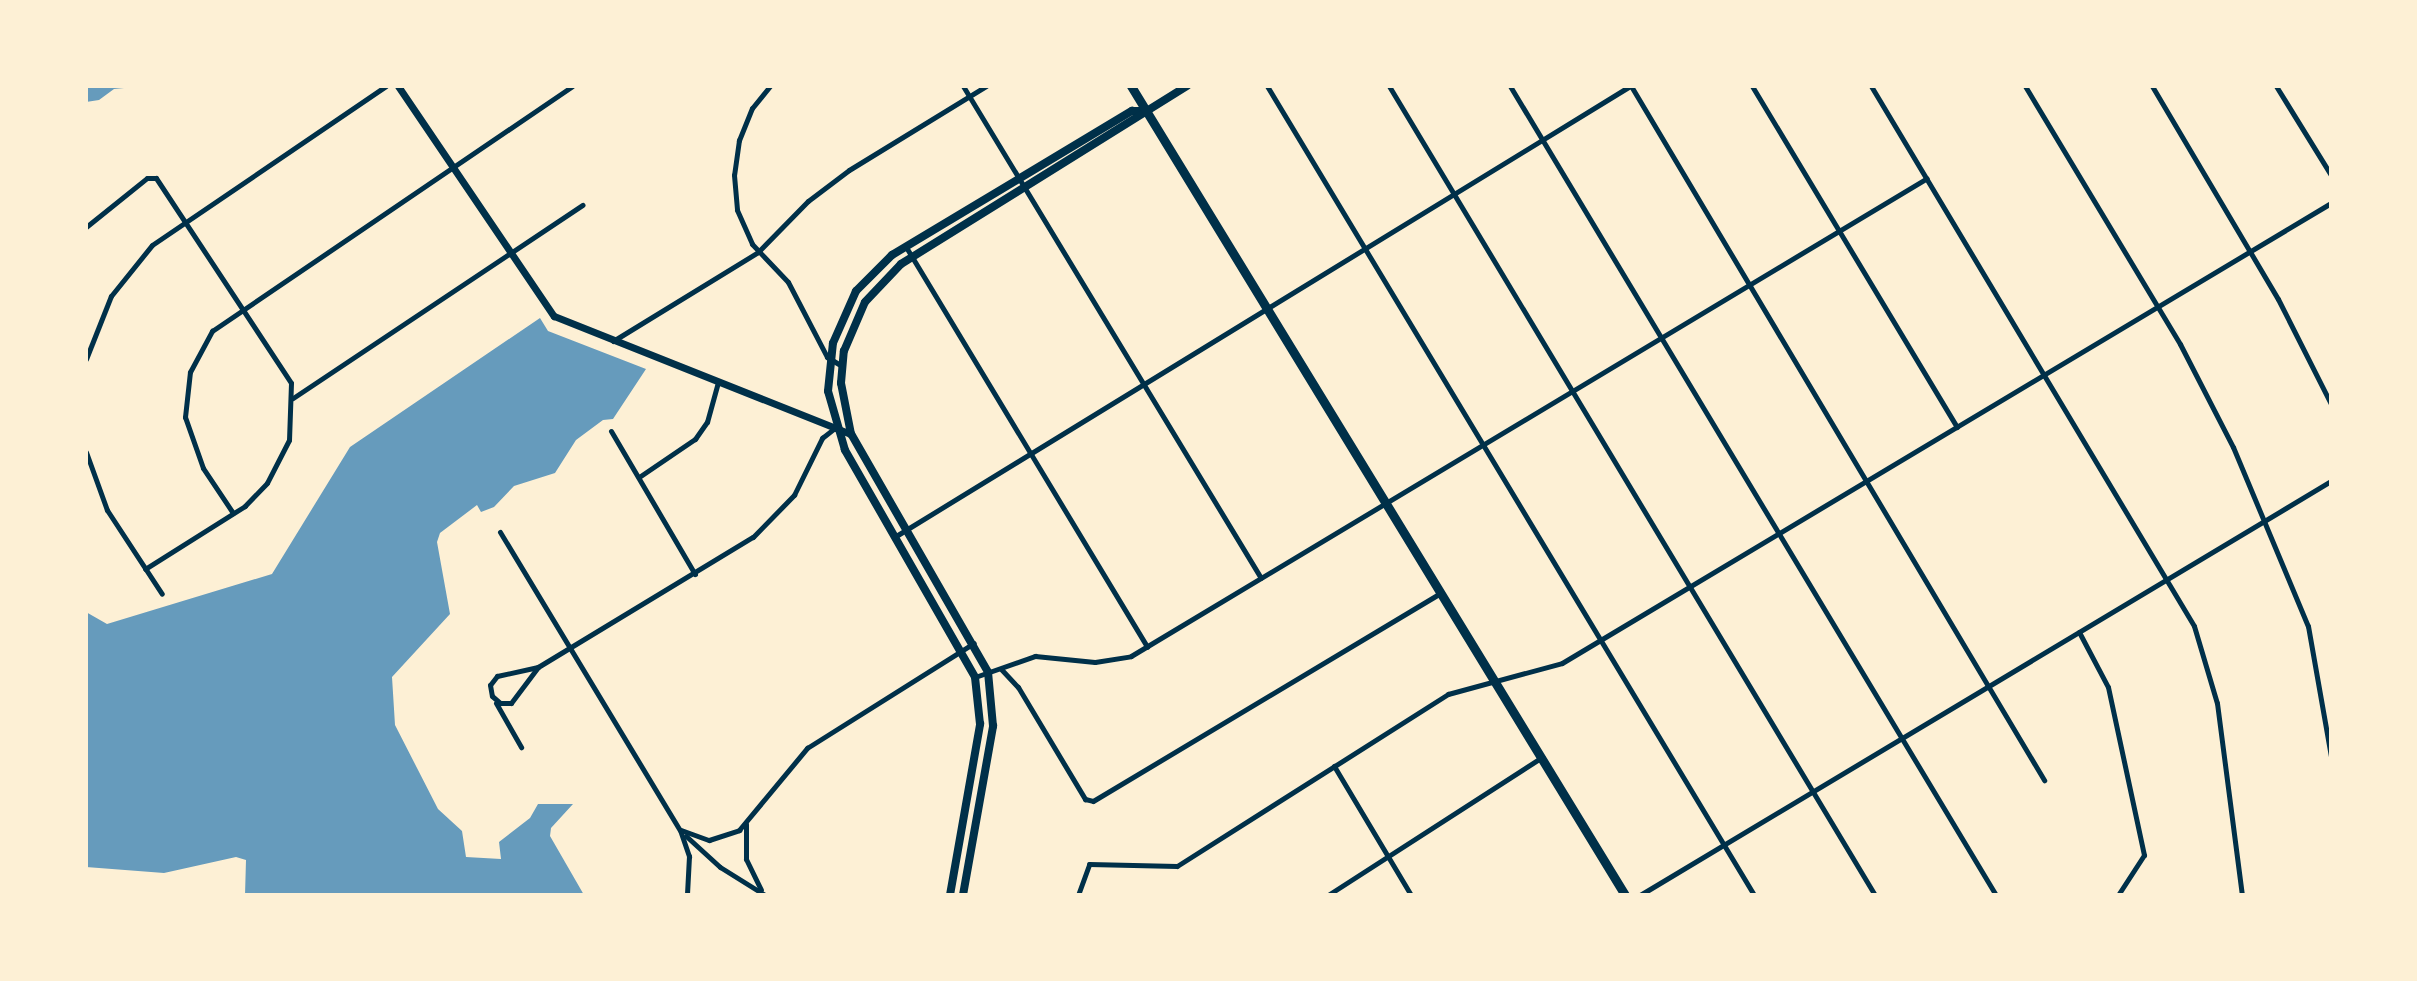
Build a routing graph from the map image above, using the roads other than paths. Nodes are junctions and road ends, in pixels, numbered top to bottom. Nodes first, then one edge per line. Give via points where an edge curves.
1 (386, 86) edge
2 (398, 86) edge
3 (572, 86) edge
4 (770, 86) edge
5 (963, 86) edge
6 (986, 86) edge
7 (1131, 86) edge
8 (1187, 86) edge
9 (1267, 86) edge
10 (1389, 86) edge
11 (1510, 86) edge
12 (1631, 86) edge
13 (1752, 86) edge
14 (1871, 86) edge
15 (2025, 86) edge
16 (2152, 86) edge
17 (2276, 86) edge
18 (969, 96) junction
19 (1146, 111) junction
20 (1542, 139) junction
21 (452, 166) junction
22 (2331, 175) edge
23 (1019, 178) junction
24 (1927, 178) junction
25 (1026, 189) junction
26 (1452, 192) junction
27 (2331, 203) edge
28 (582, 205) dead end
29 (186, 219) junction
30 (86, 227) edge
31 (1838, 230) junction
32 (906, 246) junction
33 (1364, 246) junction
34 (2251, 250) junction
35 (758, 252) junction
36 (511, 253) junction
37 (912, 257) junction
38 (1749, 284) junction
39 (244, 305) junction
40 (2157, 307) junction
41 (1266, 310) junction
42 (1660, 337) junction
43 (612, 342) junction
44 (86, 359) edge
45 (830, 360) junction
46 (842, 366) junction
47 (2046, 373) junction
48 (718, 382) junction
49 (1146, 386) junction
50 (1572, 390) junction
51 (293, 398) junction
52 (2331, 404) edge
53 (1957, 427) junction
54 (836, 428) junction
55 (611, 431) dead end
56 (851, 434) junction
57 (1483, 444) junction
58 (86, 452) edge
59 (1031, 455) junction
60 (639, 477) junction
61 (1867, 480) junction
62 (2331, 481) edge
63 (1386, 502) junction
64 (233, 513) junction
65 (2265, 521) junction
66 (907, 530) junction
67 (500, 532) dead end
68 (1779, 533) junction
69 (896, 536) junction
70 (145, 569) junction
71 (695, 574) junction
72 (1261, 578) junction
73 (2168, 579) junction
74 (1690, 587) junction
75 (1441, 592) junction
76 (162, 594) dead end
77 (2079, 632) junction
78 (1601, 640) junction
79 (974, 643) junction
80 (1147, 647) junction
81 (571, 649) junction
82 (963, 649) junction
83 (538, 667) junction
84 (1000, 668) junction
85 (988, 672) junction
86 (975, 677) junction
87 (1495, 678) junction
88 (1991, 685) junction
89 (495, 700) junction
90 (1902, 738) junction
91 (521, 747) dead end
92 (1542, 757) junction
93 (2331, 757) edge
94 (1334, 766) junction
95 (2044, 780) dead end
96 (1813, 791) junction
97 (746, 823) junction
98 (680, 830) junction
99 (1724, 845) junction
100 (1388, 856) junction
101 (687, 895) edge
102 (738, 895) edge
103 (764, 895) edge
104 (950, 895) edge
105 (963, 895) edge
106 (1078, 895) edge
107 (1328, 895) edge
108 (1411, 895) edge
109 (1625, 895) edge
110 (1640, 895) edge
111 (1754, 895) edge
112 (1875, 895) edge
113 (1996, 895) edge
114 (2118, 895) edge
115 (2242, 895) edge

1 - 29 street
2 - 21 street
3 - 21 street
4 - 35 street via 746,121 734,175 737,210
5 - 18 street
6 - 18 street
7 - 19 highway
8 - 19 main road
9 - 33 street
10 - 26 street
11 - 20 street
12 - 20 street
12 - 38 street
13 - 31 street
14 - 24 street
15 - 40 street
16 - 34 street
17 - 22 street
18 - 23 street
18 - 35 street via 826,186
19 - 23 main road via 1132,111
19 - 25 main road
19 - 41 highway
20 - 26 street
20 - 42 street
21 - 36 street
21 - 39 street
23 - 25 street
23 - 32 main road
24 - 31 street
24 - 47 street
25 - 37 main road
25 - 49 street
26 - 33 street
26 - 50 street
27 - 34 street
28 - 36 street
29 - 30 street via 156,178 149,176
29 - 39 street
29 - 44 street via 124,277 101,315
31 - 38 street
31 - 53 street
32 - 37 street
32 - 45 main road via 856,291 838,326
33 - 41 street
33 - 57 street
34 - 40 street
34 - 52 street
35 - 43 street
35 - 45 street via 788,282
36 - 43 street via 554,316
36 - 51 street
37 - 46 main road via 887,275 865,302 849,333
37 - 59 street
38 - 42 street
38 - 61 street
39 - 51 street via 287,372
39 - 64 street via 205,342 190,372 184,403 193,446
40 - 47 street
40 - 65 street via 2206,393
41 - 49 street
41 - 63 highway
42 - 50 street
42 - 68 street
43 - 48 street
45 - 46 street
45 - 54 main road via 828,391
46 - 56 main road via 842,402
47 - 53 street
47 - 73 street
48 - 54 street
48 - 60 street via 707,422 695,439
49 - 59 street
49 - 72 street
50 - 57 street
50 - 74 street
51 - 64 street via 289,440 278,465 256,495
53 - 61 street
54 - 56 street
54 - 69 main road
54 - 71 street via 822,438 802,484 779,513 753,537
55 - 60 street
56 - 66 main road
57 - 63 street
57 - 78 street
58 - 70 street via 107,510
59 - 66 street
59 - 80 street
60 - 71 street
61 - 68 street
61 - 88 street
62 - 65 street
63 - 72 street
63 - 75 highway
64 - 70 street
65 - 73 street
65 - 93 street via 2308,626
66 - 69 street
66 - 79 main road
67 - 81 street
68 - 74 street
68 - 90 street
69 - 82 main road
70 - 76 street
71 - 81 street
72 - 80 street
73 - 77 street
73 - 115 street via 2211,671
74 - 78 street
74 - 96 street
75 - 84 street via 1089,801 1018,687
75 - 87 highway
77 - 88 street
77 - 114 street via 2108,687 2144,855
78 - 87 street via 1562,663 1514,678
78 - 99 street
79 - 82 street
79 - 85 main road
80 - 84 street via 1109,662 1049,654
81 - 83 street
81 - 98 street
82 - 86 main road
82 - 97 street via 807,748 778,777
83 - 89 street via 515,700
83 - 89 street via 497,676 490,690
84 - 85 street
85 - 86 street
85 - 105 main road via 993,726
86 - 104 main road via 980,724
87 - 92 highway
87 - 94 street via 1448,694
88 - 90 street
88 - 95 street
89 - 91 street
90 - 96 street
90 - 113 street
92 - 100 street
92 - 109 highway
94 - 100 street
94 - 106 street via 1177,866 1089,864
96 - 99 street
96 - 112 street
97 - 98 street via 709,840
97 - 103 street via 746,859
98 - 101 street via 689,856
98 - 103 street via 720,867
99 - 110 street
99 - 111 street
100 - 107 street
100 - 108 street
102 - 103 street

